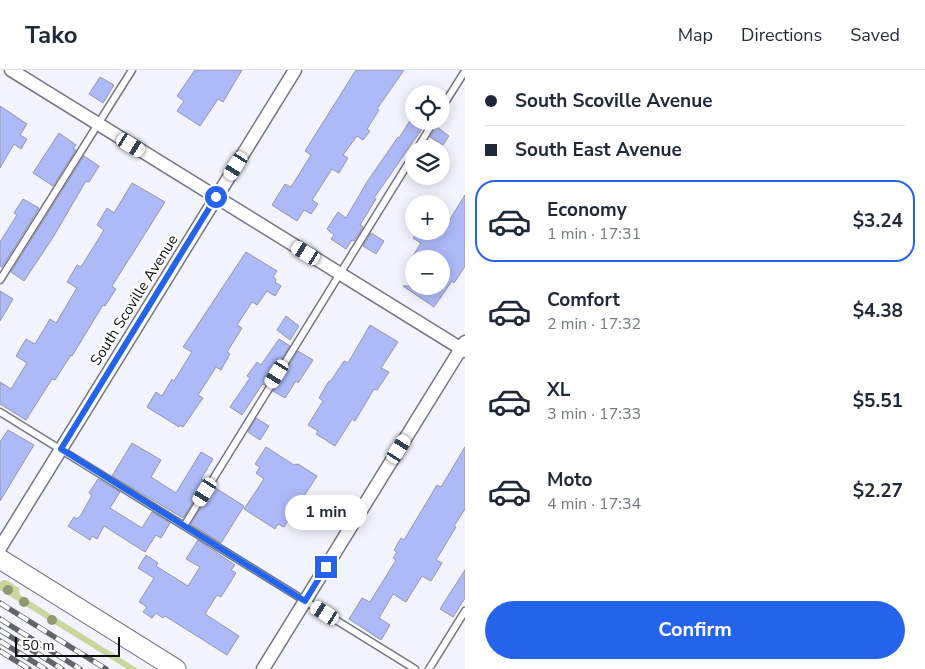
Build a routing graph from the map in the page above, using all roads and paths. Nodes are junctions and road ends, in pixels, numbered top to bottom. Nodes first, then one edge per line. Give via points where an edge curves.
1 (11, 70) edge
2 (132, 70) edge
3 (295, 70) edge
4 (465, 71) edge
5 (450, 95) edge
6 (98, 124) junction
7 (405, 169) edge
8 (216, 197) junction
9 (340, 274) junction
10 (0, 280) edge
11 (464, 347) edge
12 (0, 412) edge
13 (61, 449) junction
14 (184, 526) junction
15 (0, 548) edge
16 (0, 559) edge
17 (305, 601) junction
18 (465, 611) edge
19 (176, 669) edge
20 (263, 669) edge
21 (415, 669) edge
22 (429, 669) edge

1 - 6 street
2 - 6 lane
3 - 8 street, South Scoville Avenue
4 - 5 lane
6 - 8 street
6 - 10 lane
7 - 9 lane
8 - 9 street
8 - 13 street, South Scoville Avenue
9 - 11 street
9 - 14 lane
11 - 17 street
12 - 13 lane
13 - 14 lane
13 - 15 street, South Scoville Avenue
14 - 17 lane
16 - 19 street
17 - 20 street
17 - 21 lane
18 - 22 lane

